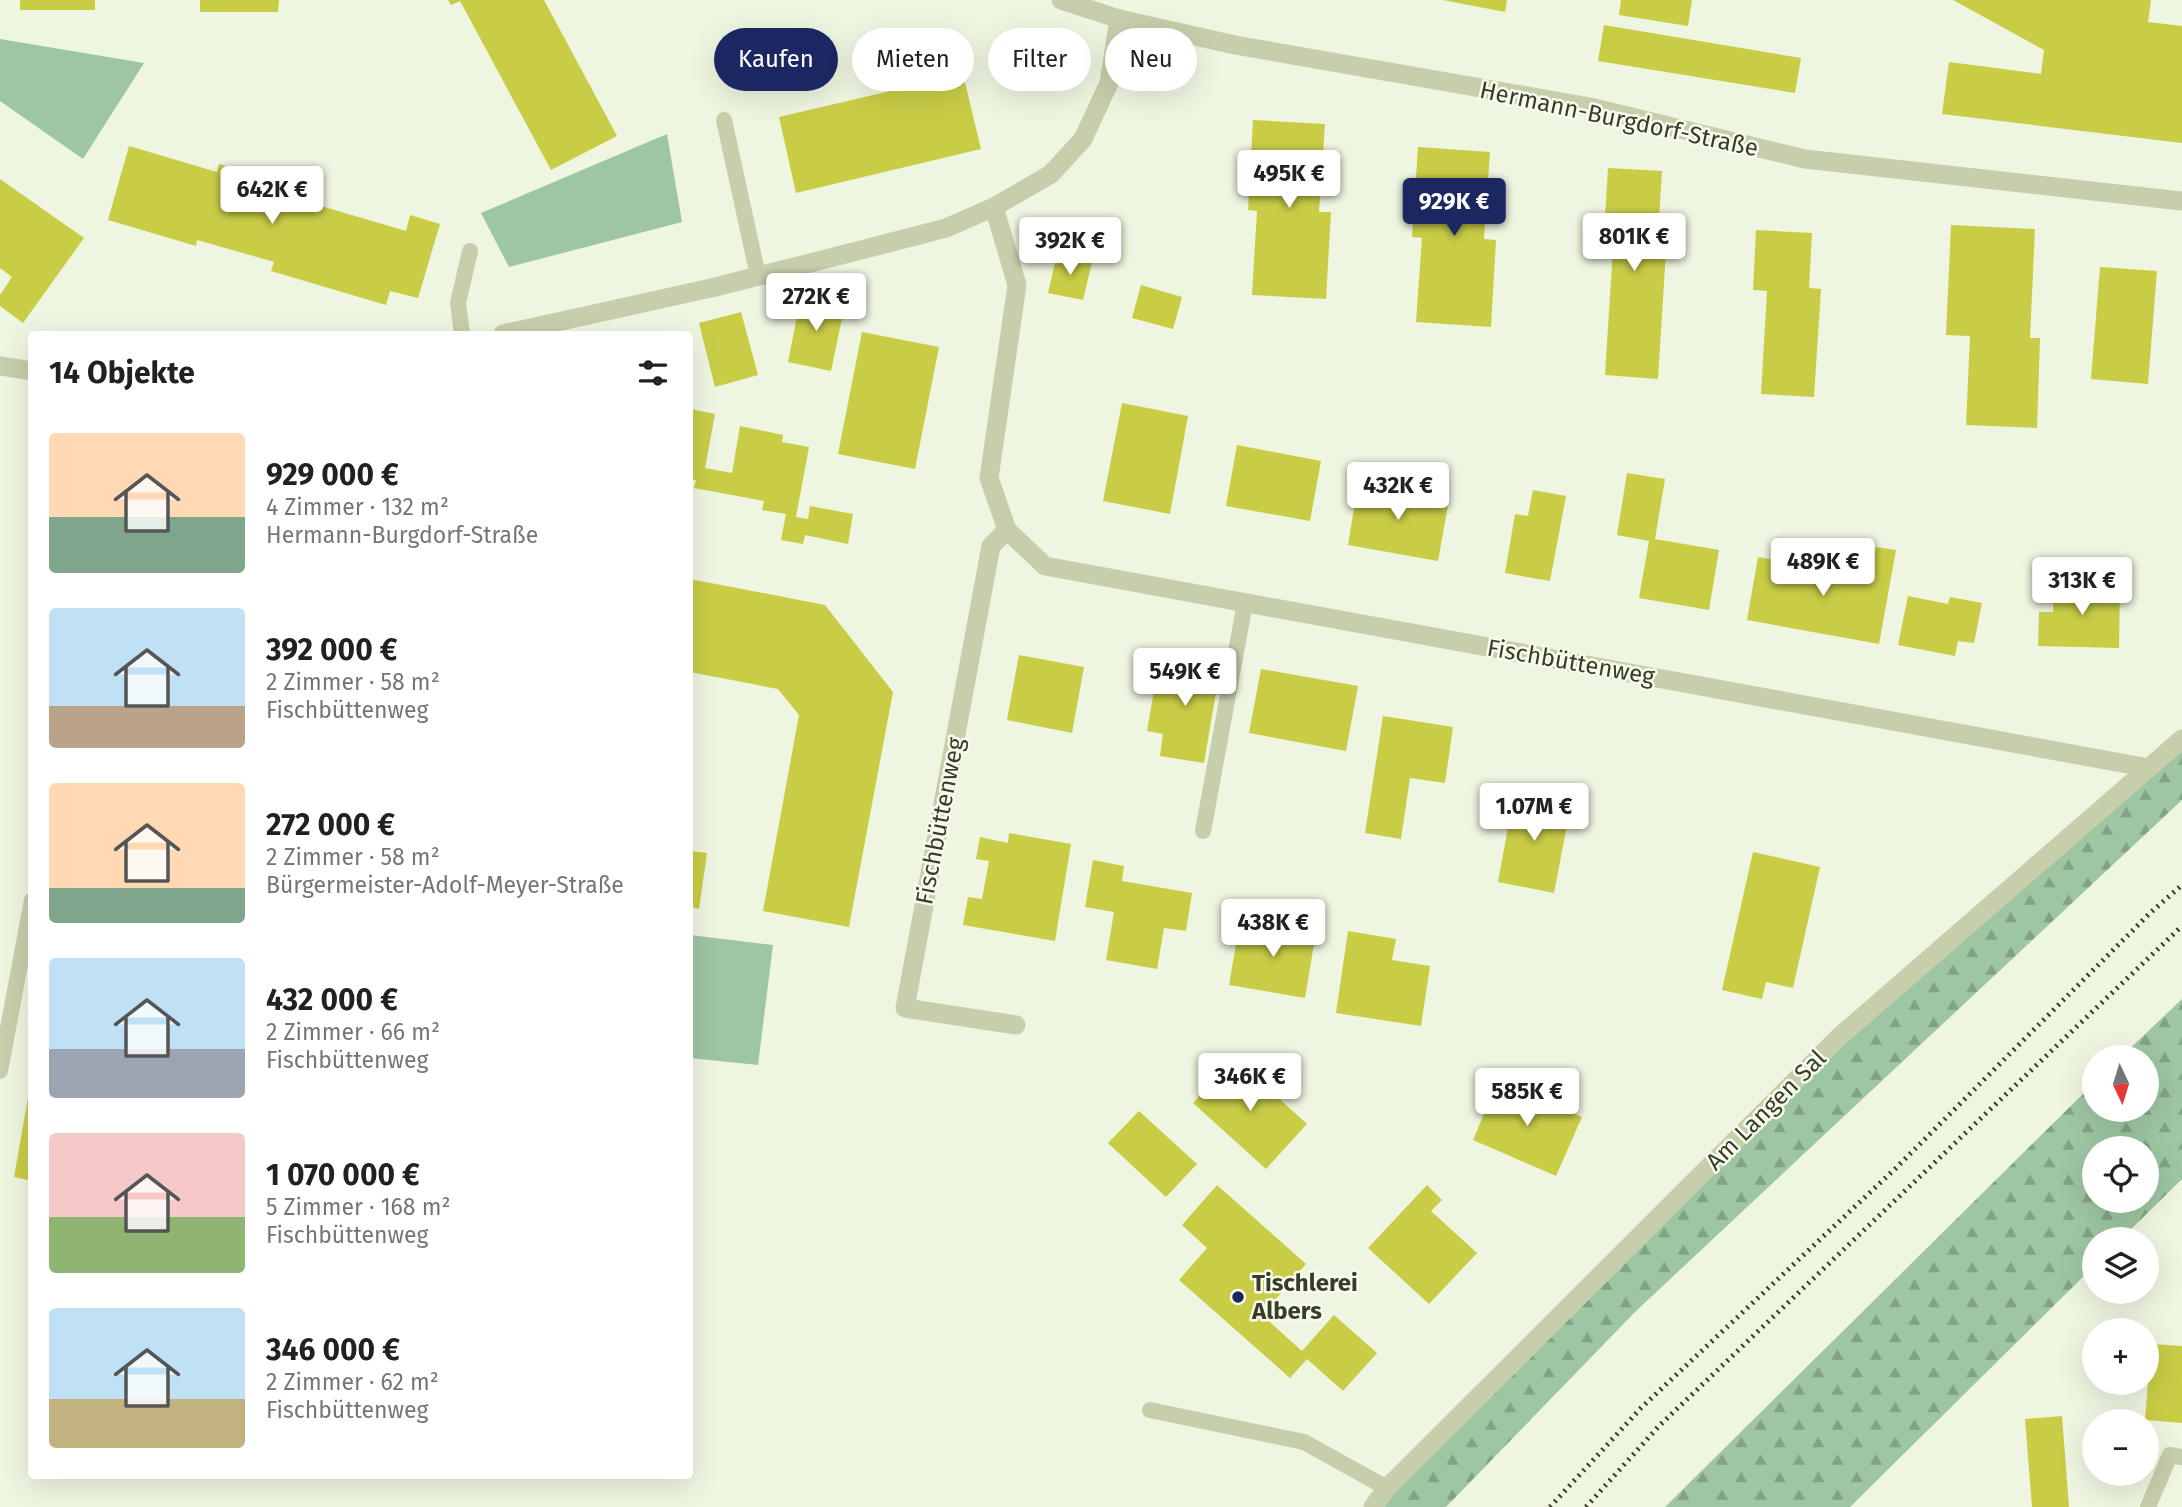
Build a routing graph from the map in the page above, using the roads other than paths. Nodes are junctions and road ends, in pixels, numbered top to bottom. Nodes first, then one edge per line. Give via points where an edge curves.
1 (1061, 0) edge
2 (1119, 19) junction
3 (724, 120) dead end
4 (2182, 201) edge
5 (994, 207) junction
6 (470, 251) dead end
7 (758, 276) junction
8 (462, 331) edge
9 (516, 331) edge
10 (0, 366) edge
11 (28, 370) edge
12 (1007, 530) junction
13 (1245, 603) junction
14 (2182, 739) edge
15 (2149, 768) junction
16 (1203, 831) dead end
17 (28, 921) edge
18 (1016, 1025) dead end
19 (0, 1071) edge
20 (1150, 1410) dead end
21 (2182, 1457) edge
22 (1387, 1489) junction
23 (1373, 1507) edge
24 (2148, 1507) edge

1 - 2 street, Hermann-Burgdorf-Straße
2 - 4 street, Hermann-Burgdorf-Straße via 1235,46 1590,107 1805,159
2 - 5 street via 1109,83 1083,139 1051,174
3 - 7 lane
5 - 7 street via 946,228
5 - 12 street, Fischbüttenweg via 1017,285 989,478
6 - 8 lane via 458,303
7 - 9 street
10 - 11 street
12 - 13 street, Fischbüttenweg via 1045,566
12 - 18 street, Fischbüttenweg via 991,546 905,1008
13 - 15 street, Fischbüttenweg
13 - 16 lane
14 - 15 street, Am Langen Sal
15 - 22 street, Am Langen Sal via 1839,1037
17 - 19 lane
20 - 22 lane via 1304,1441
21 - 24 lane via 2170,1455
22 - 23 street, Am Langen Sal

